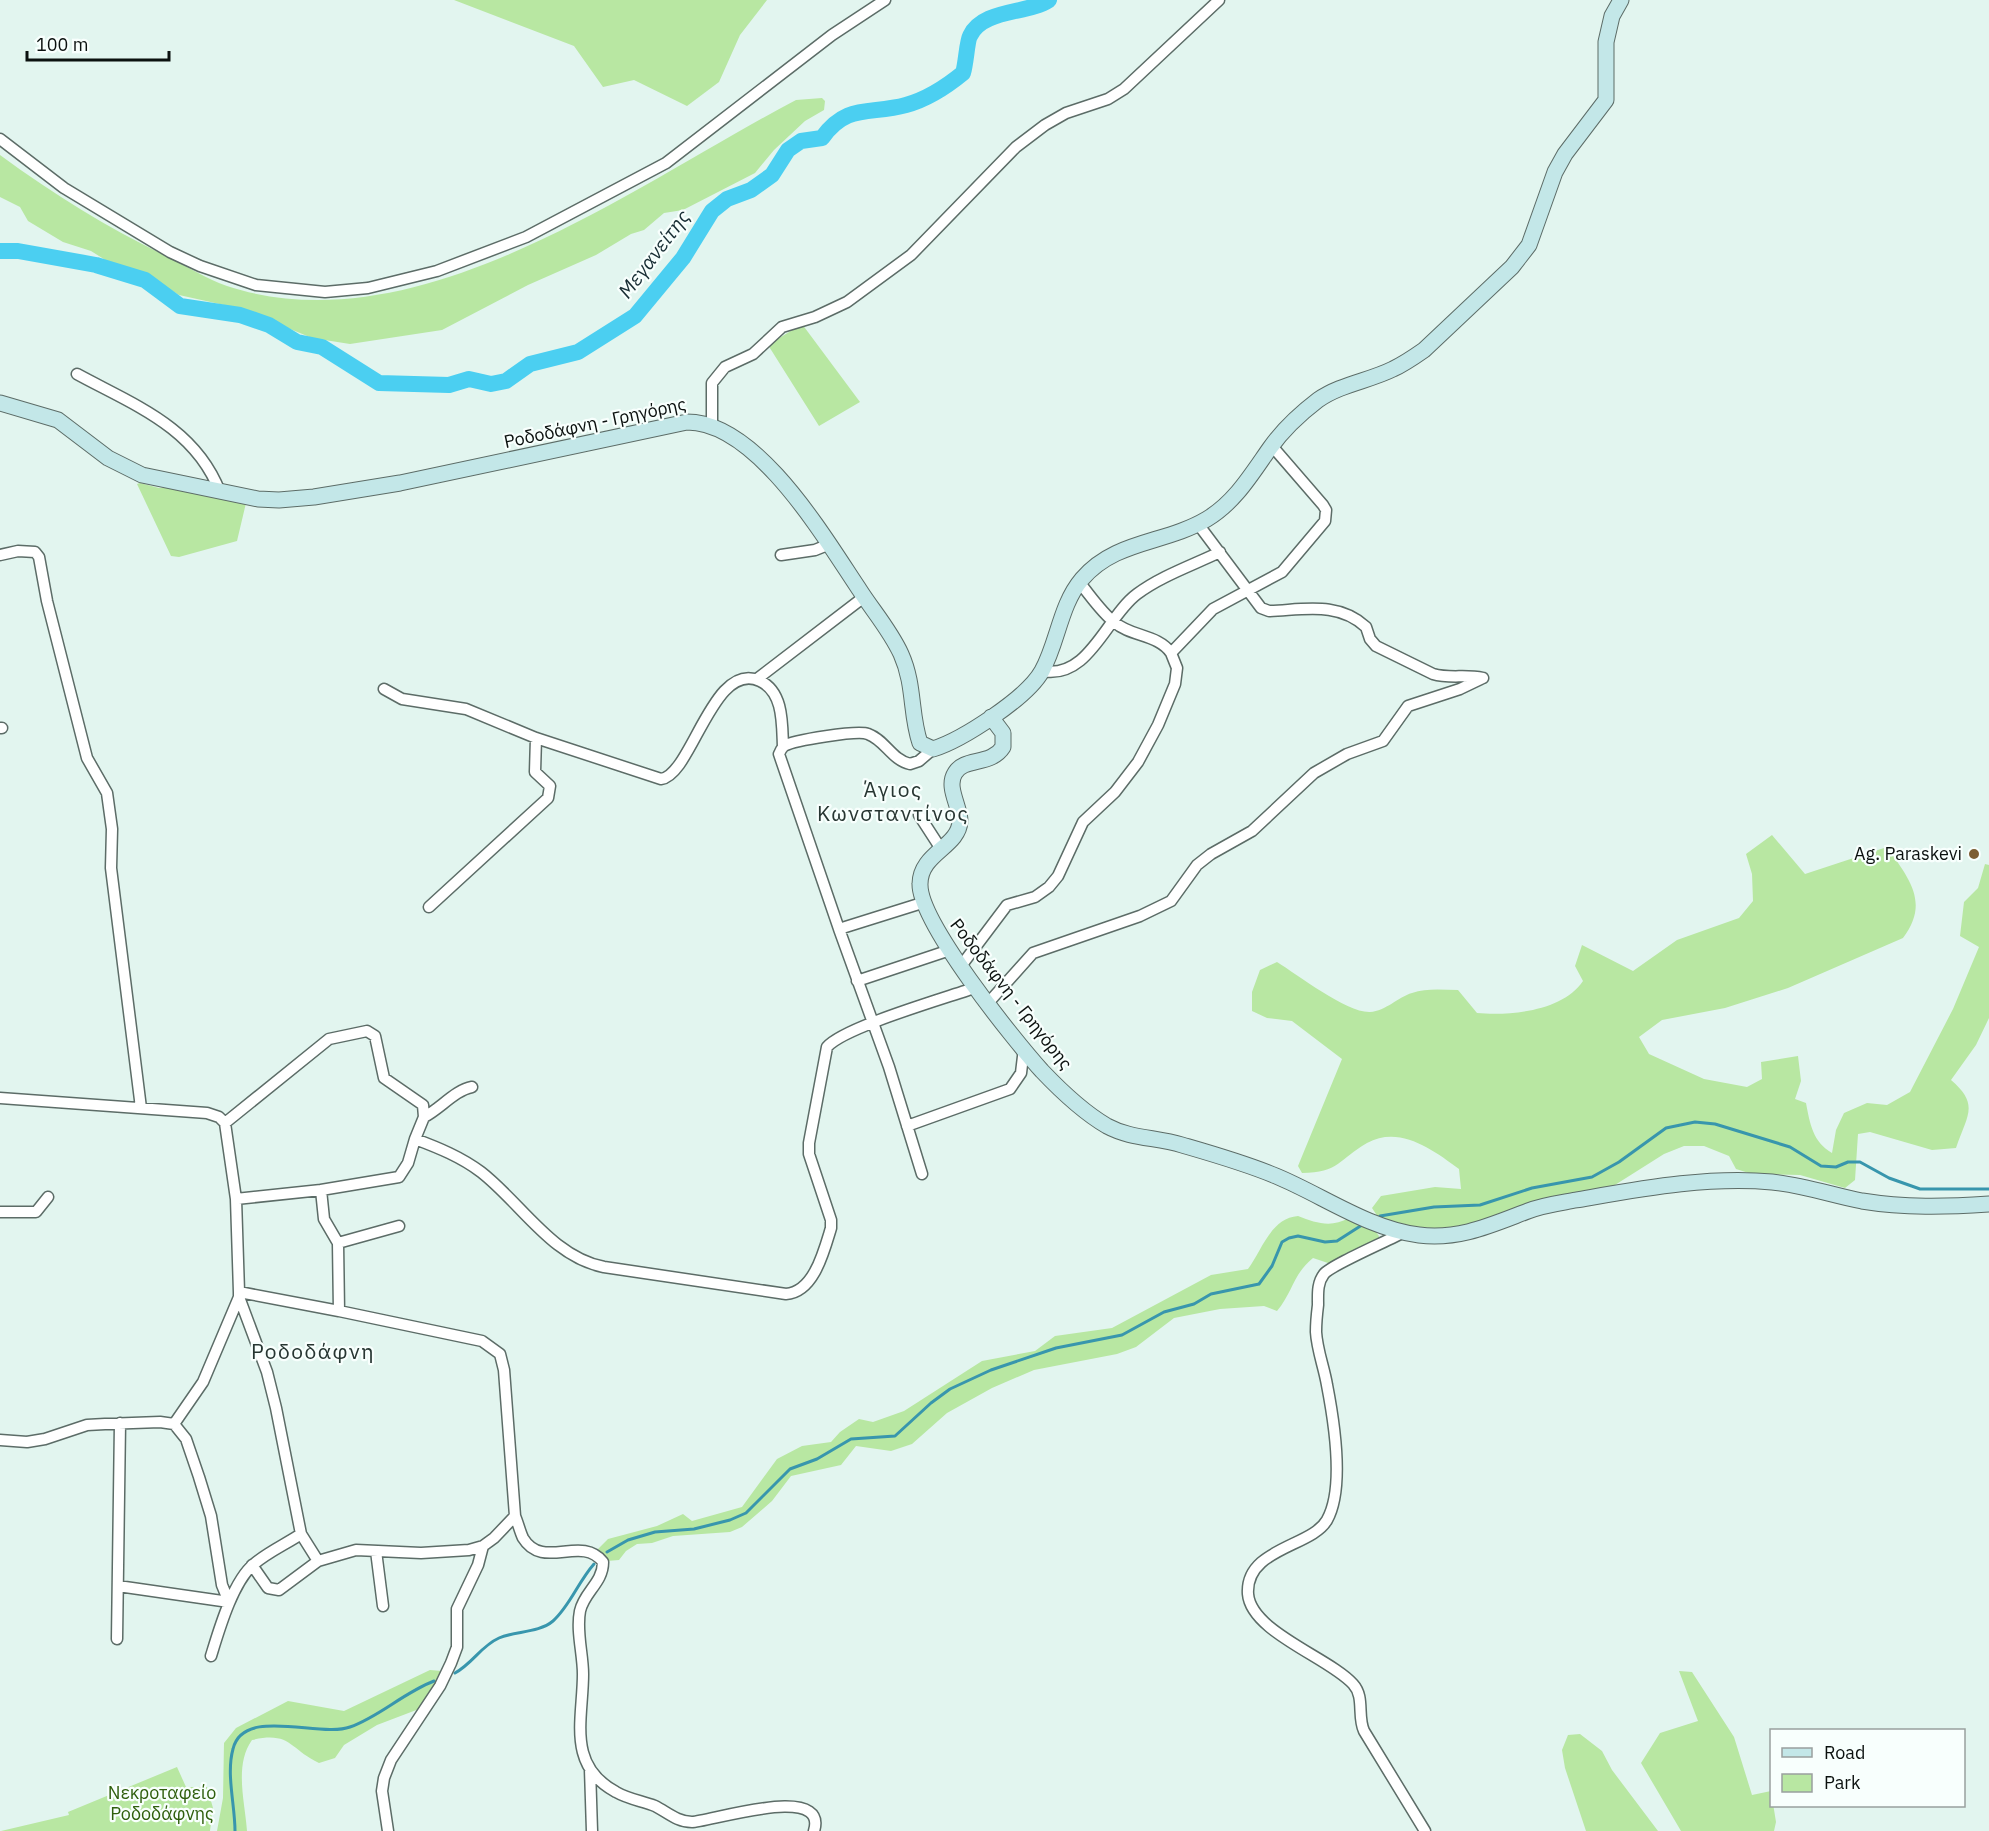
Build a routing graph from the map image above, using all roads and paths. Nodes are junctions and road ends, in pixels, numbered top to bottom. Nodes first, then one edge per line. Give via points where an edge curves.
1 (885, 0) edge
2 (1218, 0) edge
3 (1621, 0) edge
4 (0, 139) edge
5 (77, 374) dead end
6 (0, 402) edge
7 (712, 425) junction
8 (1272, 446) junction
9 (220, 492) junction
10 (1198, 524) junction
11 (830, 544) junction
12 (1220, 552) junction
13 (0, 555) edge
14 (781, 555) dead end
15 (1079, 582) junction
16 (1247, 590) junction
17 (864, 597) junction
18 (1113, 622) junction
19 (1171, 653) junction
20 (1042, 671) junction
21 (757, 679) junction
22 (384, 689) dead end
23 (991, 717) junction
24 (536, 738) junction
25 (783, 747) junction
26 (933, 749) junction
27 (919, 815) dead end
28 (941, 849) junction
29 (922, 903) junction
30 (429, 908) dead end
31 (839, 929) junction
32 (950, 950) junction
33 (961, 966) junction
34 (857, 981) junction
35 (977, 987) junction
36 (989, 1002) junction
37 (872, 1023) junction
38 (1023, 1048) junction
39 (472, 1087) dead end
40 (0, 1098) edge
41 (141, 1108) junction
42 (424, 1117) junction
43 (225, 1123) junction
44 (907, 1126) junction
45 (416, 1139) junction
46 (922, 1174) dead end
47 (321, 1190) junction
48 (48, 1197) dead end
49 (236, 1199) junction
50 (1989, 1204) edge
51 (0, 1212) edge
52 (399, 1226) dead end
53 (1404, 1232) junction
54 (338, 1243) junction
55 (239, 1295) junction
56 (339, 1311) junction
57 (120, 1423) junction
58 (174, 1424) junction
59 (0, 1440) edge
60 (515, 1516) junction
61 (301, 1534) junction
62 (483, 1546) junction
63 (376, 1551) junction
64 (318, 1561) junction
65 (252, 1565) junction
66 (118, 1586) junction
67 (229, 1602) junction
68 (383, 1606) dead end
69 (117, 1639) dead end
70 (211, 1656) dead end
71 (590, 1768) junction
72 (388, 1831) edge
73 (592, 1831) edge
74 (814, 1831) edge
75 (1425, 1831) edge

1 - 4 street via 832,35 666,163 526,237 437,271 368,288 325,292 256,285 200,266 64,188
2 - 7 street via 1124,89 1108,99 1066,113 1024,141 929,239 859,295 832,310 782,327 753,354 725,367 712,383
3 - 8 main road via 1612,16 1606,42 1605,100 1560,163 1534,236 1521,257 1424,350 1392,370 1332,392 1306,410
5 - 9 street via 172,427 207,463
6 - 9 main road, Ροδοδάφνη - Γρηγόρης via 58,420 108,458 142,476
7 - 9 main road, Ροδοδάφνη - Γρηγόρης via 687,422 400,483 314,497 279,500
7 - 11 main road, Ροδοδάφνη - Γρηγόρης via 781,478
8 - 10 main road via 1238,494
8 - 16 street via 1323,505 1326,516 1282,572
10 - 12 street
10 - 15 main road via 1109,555
11 - 14 street
11 - 17 main road, Ροδοδάφνη - Γρηγόρης
12 - 16 street
12 - 18 street via 1142,591 1128,601
13 - 41 street via 18,551 35,552 39,557 87,758 107,793 112,830 111,868
15 - 18 street
15 - 20 main road
16 - 19 street via 1205,615
16 - 36 street via 1261,608 1269,611 1327,608 1351,616 1366,627 1376,646 1433,674 1483,678 1408,706 1383,741 1347,754 1314,773 1252,831 1197,865 1171,901 1140,916 1033,953
17 - 21 street
17 - 26 main road, Ροδοδάφνη - Γρηγόρης via 901,655 913,692 920,743
18 - 19 street via 1159,641
18 - 20 street via 1068,669 1055,674
19 - 33 street via 1177,668 1175,684 1138,762 1115,792 1083,822 1049,887 1035,897 1007,905
20 - 23 main road via 1026,690
21 - 24 street via 730,687 715,703 693,736 684,759 668,778 650,777
21 - 25 street via 768,685 776,697
22 - 24 street via 402,699 466,709
23 - 26 main road via 958,739
23 - 28 main road, Ροδοδάφνη - Γρηγόρης via 1003,733 1003,747 992,758 955,772 952,786 960,821 955,835
24 - 30 street via 535,771 550,786 548,798
25 - 26 street via 862,733 878,739 899,760 910,764
25 - 31 street via 779,760
27 - 28 street
28 - 29 main road, Ροδοδάφνη - Γρηγόρης via 921,872
29 - 31 street
29 - 32 main road, Ροδοδάφνη - Γρηγόρης
31 - 34 street
32 - 33 main road, Ροδοδάφνη - Γρηγόρης
32 - 34 street
33 - 35 main road, Ροδοδάφνη - Γρηγόρης
34 - 37 street
35 - 36 main road, Ροδοδάφνη - Γρηγόρης
35 - 37 street
36 - 38 main road, Ροδοδάφνη - Γρηγόρης
37 - 44 street
37 - 45 street via 837,1038 824,1052 809,1154 831,1227 806,1287 791,1293 581,1261 552,1239 483,1173 444,1149
38 - 44 street via 1021,1073 1010,1089
38 - 53 main road, Ροδοδάφνη - Γρηγόρης via 1061,1090 1124,1134 1179,1144 1247,1165
39 - 42 street
40 - 41 street
41 - 43 street via 207,1113
42 - 43 street via 419,1101 384,1078 375,1036 367,1031 329,1039
42 - 45 street
43 - 49 street
44 - 46 street
45 - 47 street via 399,1177
47 - 49 street
47 - 54 street via 324,1220
48 - 51 street via 36,1212
49 - 55 street
50 - 53 main road, Ροδοδάφνη - Γρηγόρης via 1942,1208 1891,1205 1801,1185 1740,1181 1648,1188 1539,1207 1468,1233 1434,1236
52 - 54 street
53 - 75 street via 1332,1267 1318,1286 1316,1332 1335,1451 1333,1506 1322,1528 1259,1566 1248,1593 1265,1622 1352,1683 1360,1701 1364,1731
54 - 56 street
55 - 56 street
55 - 58 street via 202,1382
55 - 61 street via 274,1399
56 - 60 street via 482,1341 500,1354
57 - 58 street
57 - 59 street via 87,1425 27,1442
57 - 66 street
58 - 67 street via 186,1439 205,1497 222,1586
60 - 62 street
60 - 71 street via 524,1539 538,1550 548,1554 588,1550 603,1562 599,1581 580,1609 583,1675 578,1722
61 - 64 street
61 - 65 street
62 - 63 street via 421,1553
62 - 72 street via 457,1609 458,1631 451,1663 384,1778
63 - 64 street via 347,1551
63 - 68 street
64 - 65 street via 279,1590 268,1588
65 - 67 street
66 - 67 street
66 - 69 street
67 - 70 street
71 - 73 street
71 - 74 street via 597,1779 616,1792 683,1821 738,1811 798,1808 813,1816

